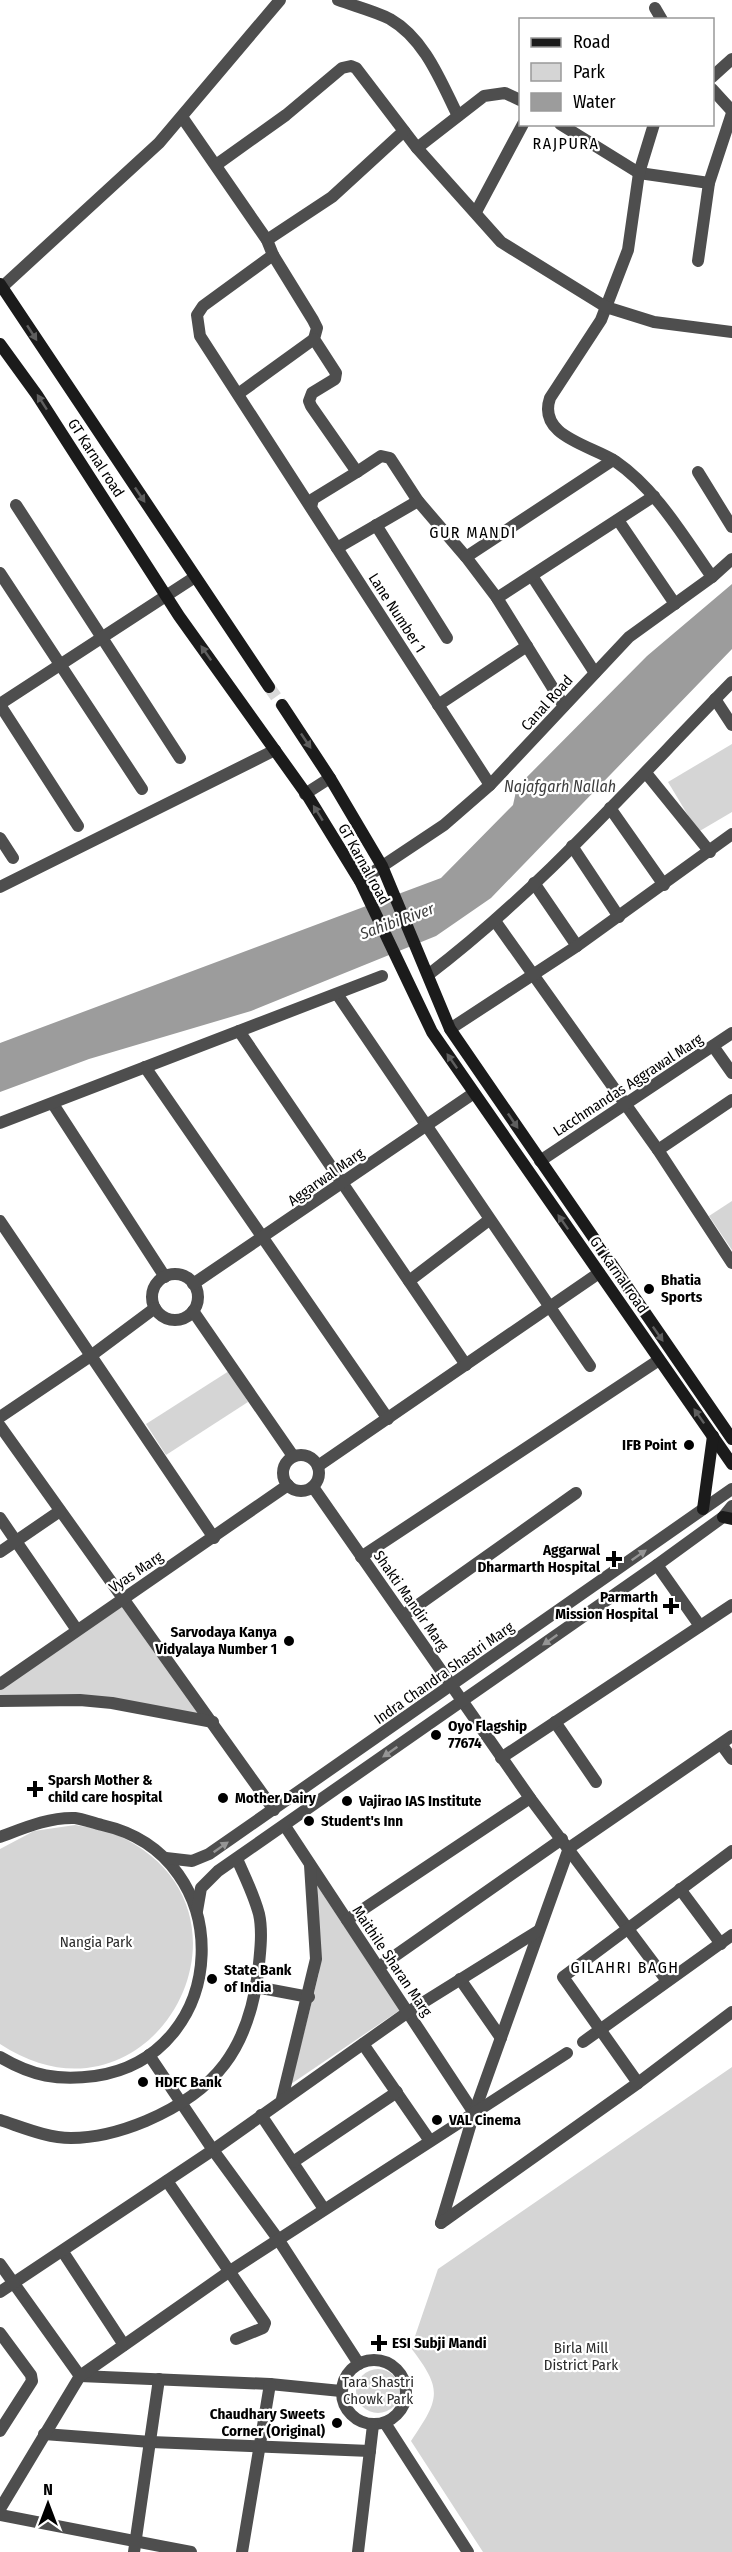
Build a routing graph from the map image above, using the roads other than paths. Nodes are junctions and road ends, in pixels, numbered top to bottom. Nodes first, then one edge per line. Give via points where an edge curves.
1 (280, 0) edge
2 (338, 0) edge
3 (732, 59) edge
4 (714, 75) edge
5 (714, 90) edge
6 (519, 100) edge
7 (732, 112) edge
8 (459, 116) junction
9 (182, 117) junction
10 (522, 126) edge
11 (563, 126) edge
12 (653, 126) edge
13 (404, 131) junction
14 (417, 148) junction
15 (216, 165) junction
16 (639, 173) junction
17 (709, 183) junction
18 (476, 212) junction
19 (267, 240) junction
20 (273, 255) junction
21 (699, 261) dead end
22 (1, 285) edge
23 (606, 307) junction
24 (732, 332) edge
25 (314, 339) junction
26 (0, 344) edge
27 (238, 394) junction
28 (613, 460) junction
29 (357, 472) junction
30 (698, 472) dead end
31 (654, 496) junction
32 (418, 501) junction
33 (16, 505) dead end
34 (311, 507) junction
35 (618, 520) junction
36 (376, 525) junction
37 (732, 527) edge
38 (337, 548) junction
39 (466, 556) junction
40 (732, 559) edge
41 (0, 573) edge
42 (532, 576) junction
43 (195, 577) junction
44 (712, 577) junction
45 (167, 596) junction
46 (497, 598) junction
47 (675, 604) junction
48 (102, 638) junction
49 (447, 638) dead end
50 (527, 646) junction
51 (60, 665) junction
52 (595, 673) junction
53 (732, 682) edge
54 (269, 687) tunnel mouth
55 (715, 699) junction
56 (0, 704) edge
57 (282, 705) tunnel mouth
58 (438, 705) junction
59 (564, 706) junction
60 (732, 724) edge
61 (275, 750) junction
62 (180, 758) dead end
63 (646, 773) junction
64 (330, 778) junction
65 (490, 785) junction
66 (142, 789) dead end
67 (306, 794) junction
68 (610, 808) junction
69 (78, 826) dead end
70 (732, 834) edge
71 (0, 838) edge
72 (572, 846) junction
73 (710, 852) junction
74 (14, 858) dead end
75 (382, 866) junction
76 (360, 881) junction
77 (534, 883) junction
78 (664, 885) junction
79 (0, 887) edge
80 (619, 917) junction
81 (495, 921) junction
82 (578, 946) junction
83 (428, 975) junction
84 (534, 975) junction
85 (382, 976) dead end
86 (337, 994) junction
87 (450, 1029) junction
88 (239, 1031) junction
89 (732, 1033) edge
90 (713, 1046) junction
91 (145, 1067) junction
92 (732, 1073) edge
93 (474, 1093) junction
94 (732, 1100) edge
95 (624, 1103) junction
96 (53, 1104) junction
97 (0, 1123) edge
98 (428, 1124) junction
99 (658, 1150) junction
100 (540, 1161) junction
101 (341, 1184) junction
102 (489, 1220) junction
103 (0, 1221) edge
104 (263, 1239) junction
105 (732, 1263) edge
106 (599, 1273) junction
107 (165, 1277) junction
108 (409, 1281) junction
109 (193, 1284) junction
110 (155, 1308) junction
111 (549, 1308) junction
112 (193, 1311) junction
113 (92, 1356) junction
114 (659, 1360) junction
115 (466, 1365) junction
116 (590, 1366) dead end
117 (0, 1417) edge
118 (388, 1419) junction
119 (0, 1426) edge
120 (730, 1434) edge
121 (713, 1436) junction
122 (293, 1456) junction
123 (732, 1464) edge
124 (318, 1466) junction
125 (288, 1485) junction
126 (313, 1487) junction
127 (732, 1489) edge
128 (576, 1493) dead end
129 (732, 1506) edge
130 (703, 1509) junction
131 (60, 1511) junction
132 (0, 1518) edge
133 (727, 1518) edge
134 (214, 1538) junction
135 (15, 1541) junction
136 (0, 1551) edge
137 (362, 1557) junction
138 (657, 1565) junction
139 (123, 1599) junction
140 (732, 1605) edge
141 (404, 1615) junction
142 (700, 1626) junction
143 (77, 1630) junction
144 (0, 1684) edge
145 (452, 1686) junction
146 (0, 1701) edge
147 (462, 1701) junction
148 (213, 1722) junction
149 (555, 1722) junction
150 (732, 1736) edge
151 (721, 1744) junction
152 (501, 1758) junction
153 (732, 1759) edge
154 (596, 1782) dead end
155 (530, 1798) junction
156 (274, 1810) junction
157 (285, 1826) junction
158 (0, 1837) edge
159 (566, 1844) junction
160 (732, 1851) edge
161 (166, 1858) junction
162 (237, 1859) junction
163 (310, 1863) junction
164 (680, 1889) junction
165 (198, 1911) junction
166 (347, 1920) junction
167 (628, 1926) junction
168 (538, 1930) junction
169 (732, 1935) edge
170 (721, 1944) junction
171 (379, 1967) junction
172 (460, 1979) junction
173 (667, 1981) junction
174 (256, 1988) junction
175 (309, 1996) junction
176 (408, 2012) junction
177 (732, 2012) edge
178 (599, 2030) junction
179 (501, 2038) junction
180 (583, 2042) dead end
181 (363, 2044) junction
182 (567, 2053) dead end
183 (149, 2055) junction
184 (0, 2057) edge
185 (638, 2083) junction
186 (397, 2092) junction
187 (282, 2099) junction
188 (182, 2105) junction
189 (474, 2113) junction
190 (261, 2115) junction
191 (0, 2120) edge
192 (430, 2141) junction
193 (213, 2150) junction
194 (293, 2162) junction
195 (167, 2181) junction
196 (324, 2209) junction
197 (278, 2239) junction
198 (63, 2252) junction
199 (0, 2264) edge
200 (230, 2271) junction
201 (12, 2283) junction
202 (0, 2292) edge
203 (0, 2333) edge
204 (236, 2339) dead end
205 (124, 2345) junction
206 (359, 2364) junction
207 (80, 2376) junction
208 (159, 2379) junction
209 (270, 2384) junction
210 (341, 2391) junction
211 (379, 2424) junction
212 (0, 2431) edge
213 (44, 2434) junction
214 (151, 2442) junction
215 (258, 2447) junction
216 (370, 2451) junction
217 (0, 2509) edge
218 (0, 2515) edge
219 (135, 2547) edge
220 (191, 2552) edge
221 (242, 2552) edge
222 (357, 2552) edge
223 (468, 2552) edge

1 - 9 street
2 - 8 street via 390,19 412,36
3 - 4 street
5 - 7 street
6 - 8 street via 494,93
7 - 17 street
8 - 14 street
9 - 15 street
9 - 22 street via 159,143
10 - 18 street
11 - 16 street
12 - 16 street
13 - 14 street
13 - 15 street via 356,68 348,65
13 - 19 street via 332,197
14 - 18 street
15 - 19 street
16 - 17 street
16 - 23 street via 628,250
17 - 21 street
18 - 23 street via 501,242
19 - 20 street
20 - 25 street via 317,328
20 - 27 street, Lane Number 1 via 203,306 197,315 200,336
22 -> 43 main road, GT Karnal road
23 - 24 street via 675,326
23 - 28 street via 546,410 557,431
25 - 27 street
25 - 29 street via 336,376 312,393 309,400
45 -> 26 main road, GT Karnal road via 38,395
27 - 34 street, Lane Number 1
28 - 31 street
28 - 39 street
29 - 32 street via 387,456
29 - 34 street via 313,499
30 - 37 street
31 - 35 street
31 - 44 street
32 - 36 street
32 - 39 street
33 - 48 street
34 - 38 street, Lane Number 1
35 - 42 street
35 - 47 street
36 - 38 street
36 - 49 street
38 - 58 street, Lane Number 1
39 - 46 street
40 - 44 street, Canal Road
41 - 51 street
42 - 46 street
42 - 52 street
43 - 45 street
43 - 54 main road, GT Karnal road
44 - 47 street, Canal Road
45 - 48 street
61 -> 45 main road, GT Karnal road
46 - 50 street
47 - 52 street, Canal Road via 629,637
48 - 51 street
48 - 62 street
50 - 58 street
50 - 59 street
51 - 56 street
51 - 66 street
52 - 59 street, Canal Road
53 - 55 street
55 - 60 street
55 - 63 street
56 - 69 street
57 -> 64 main road, GT Karnal road
58 - 65 street, Lane Number 1
59 - 65 street, Canal Road
61 - 67 main road, GT Karnal road
61 - 79 street
63 - 68 street
63 - 73 street
64 - 67 street
64 - 75 main road, GT Karnal road
65 - 75 street, Canal Road via 444,825
76 -> 67 main road, GT Karnal road
68 - 72 street
68 - 78 street
70 - 73 street
71 - 74 street
72 - 77 street
72 - 80 street
73 - 78 street
75 - 76 street, Canal Road
75 - 83 main road, GT Karnal road
93 -> 76 main road, GT Karnal road via 432,1032
77 - 81 street
77 - 82 street
78 - 80 street
80 - 82 street
81 - 83 street
81 - 84 street
82 - 84 street
83 - 87 main road, GT Karnal road
84 - 87 street
84 - 95 street
85 - 86 street
86 - 88 street
86 - 98 street
87 -> 100 main road, GT Karnal road
88 - 91 street
88 - 101 street
89 - 90 street, Lacchmandas Aggrawal Marg
90 - 92 street
90 - 95 street, Lacchmandas Aggrawal Marg
91 - 96 street
91 - 104 street
93 - 98 street, Aggarwal Marg
106 -> 93 main road, GT Karnal road
94 - 99 street
95 - 99 street
95 - 100 street, Lacchmandas Aggrawal Marg
96 - 97 street
96 - 107 street
98 - 101 street, Aggarwal Marg
98 - 102 street
99 - 105 street
100 -> 120 main road, GT Karnal road
101 - 104 street, Aggarwal Marg
101 - 108 street
102 - 108 street
102 - 111 street
103 - 113 street
104 - 109 street, Aggarwal Marg
104 - 118 street
106 - 111 street
106 - 114 main road, GT Karnal road
107 - 109 street via 181,1275
107 - 110 street via 153,1290
108 - 115 street
109 - 112 street via 197,1294
110 - 112 street via 160,1315 178,1320
110 - 113 street
111 - 115 street
111 - 116 street
112 - 122 street
113 - 117 street
113 - 134 street
121 -> 114 main road, GT Karnal road
114 - 137 street
115 - 118 street
118 - 124 street
119 - 131 street
121 - 123 main road, GT Karnal road
121 - 130 main road
122 - 124 street via 306,1456
122 - 125 street via 284,1469
124 - 126 street via 319,1478
125 - 126 street via 303,1491
125 - 134 street, Vyas Marg
126 - 137 street, Shakti Mandir Marg
127 - 130 street, Indra Chandra Shastri Marg
128 - 141 street
129 - 133 street
145 -> 130 street, Indra Chandra Shastri Marg
131 - 135 street
131 - 139 street
132 - 135 street
133 - 138 street
134 - 139 street, Vyas Marg
135 - 136 street
135 - 143 street
137 - 141 street, Shakti Mandir Marg
138 - 142 street
138 -> 147 street
139 - 143 street, Vyas Marg
139 - 148 street
140 - 142 street
141 - 145 street, Shakti Mandir Marg
142 - 149 street
143 - 144 street, Vyas Marg
145 - 147 street, Shakti Mandir Marg
145 - 156 street, Indra Chandra Shastri Marg
146 - 148 street via 101,1702
147 - 152 street, Shakti Mandir Marg
147 -> 157 street
148 - 156 street
149 - 152 street
149 - 154 street
150 - 151 street
151 - 153 street
151 - 159 street
152 - 155 street, Shakti Mandir Marg
155 - 159 street, Shakti Mandir Marg
155 - 166 street
161 -> 156 street, Indra Chandra Shastri Marg via 192,1861 209,1854
157 - 162 street
157 - 163 street, Maithile Sharan Marg
158 - 161 street via 35,1824 75,1818 126,1830
159 - 167 street, Shakti Mandir Marg
159 - 168 street
159 - 171 street
160 - 164 street
161 - 165 street via 188,1887
162 - 165 street via 201,1888
162 - 174 street via 259,1915
163 - 166 street, Maithile Sharan Marg
163 - 175 street via 316,1959
164 - 167 street
164 - 170 street
165 - 183 street via 202,1967 189,2007 172,2033
166 - 171 street, Maithile Sharan Marg
167 - 173 street, Shakti Mandir Marg
167 - 178 street via 563,1977
168 - 172 street
168 - 179 street
169 - 170 street
170 - 173 street
171 - 176 street, Maithile Sharan Marg
172 - 176 street
172 - 179 street
173 - 178 street
174 - 175 street
174 - 188 street via 241,2039 229,2060
175 - 187 street
176 - 181 street
176 - 189 street, Maithile Sharan Marg
177 - 185 street
178 - 180 street
178 - 185 street
179 - 189 street
181 - 186 street
181 - 187 street
182 - 189 street
183 - 184 street via 113,2073 68,2080 24,2071
183 - 188 street
185 - 189 street via 441,2223
186 - 192 street
186 - 194 street
187 - 190 street
188 - 191 street via 103,2135 69,2138
188 - 193 street
189 - 192 street
190 - 193 street
190 - 194 street
192 - 196 street
193 - 195 street
193 - 197 street
194 - 196 street
195 - 198 street
195 - 200 street
196 - 197 street
197 - 200 street
197 - 206 street
198 - 201 street
198 - 205 street
199 - 201 street
200 - 204 street via 265,2323 263,2328
200 - 205 street
201 - 202 street
201 - 207 street
203 - 212 street via 32,2381
205 - 207 street
206 - 210 street via 345,2378
206 - 211 street via 384,2362 404,2379 403,2407 393,2418
207 - 208 street
207 - 213 street
208 - 209 street
208 - 214 street
209 - 210 street
209 - 215 street
210 - 211 street via 348,2412 363,2423
211 - 216 street
211 - 223 street
213 - 214 street
213 - 217 street
214 - 215 street
214 - 219 street
215 - 216 street
215 - 221 street
216 - 222 street
218 - 219 street
219 - 220 street

